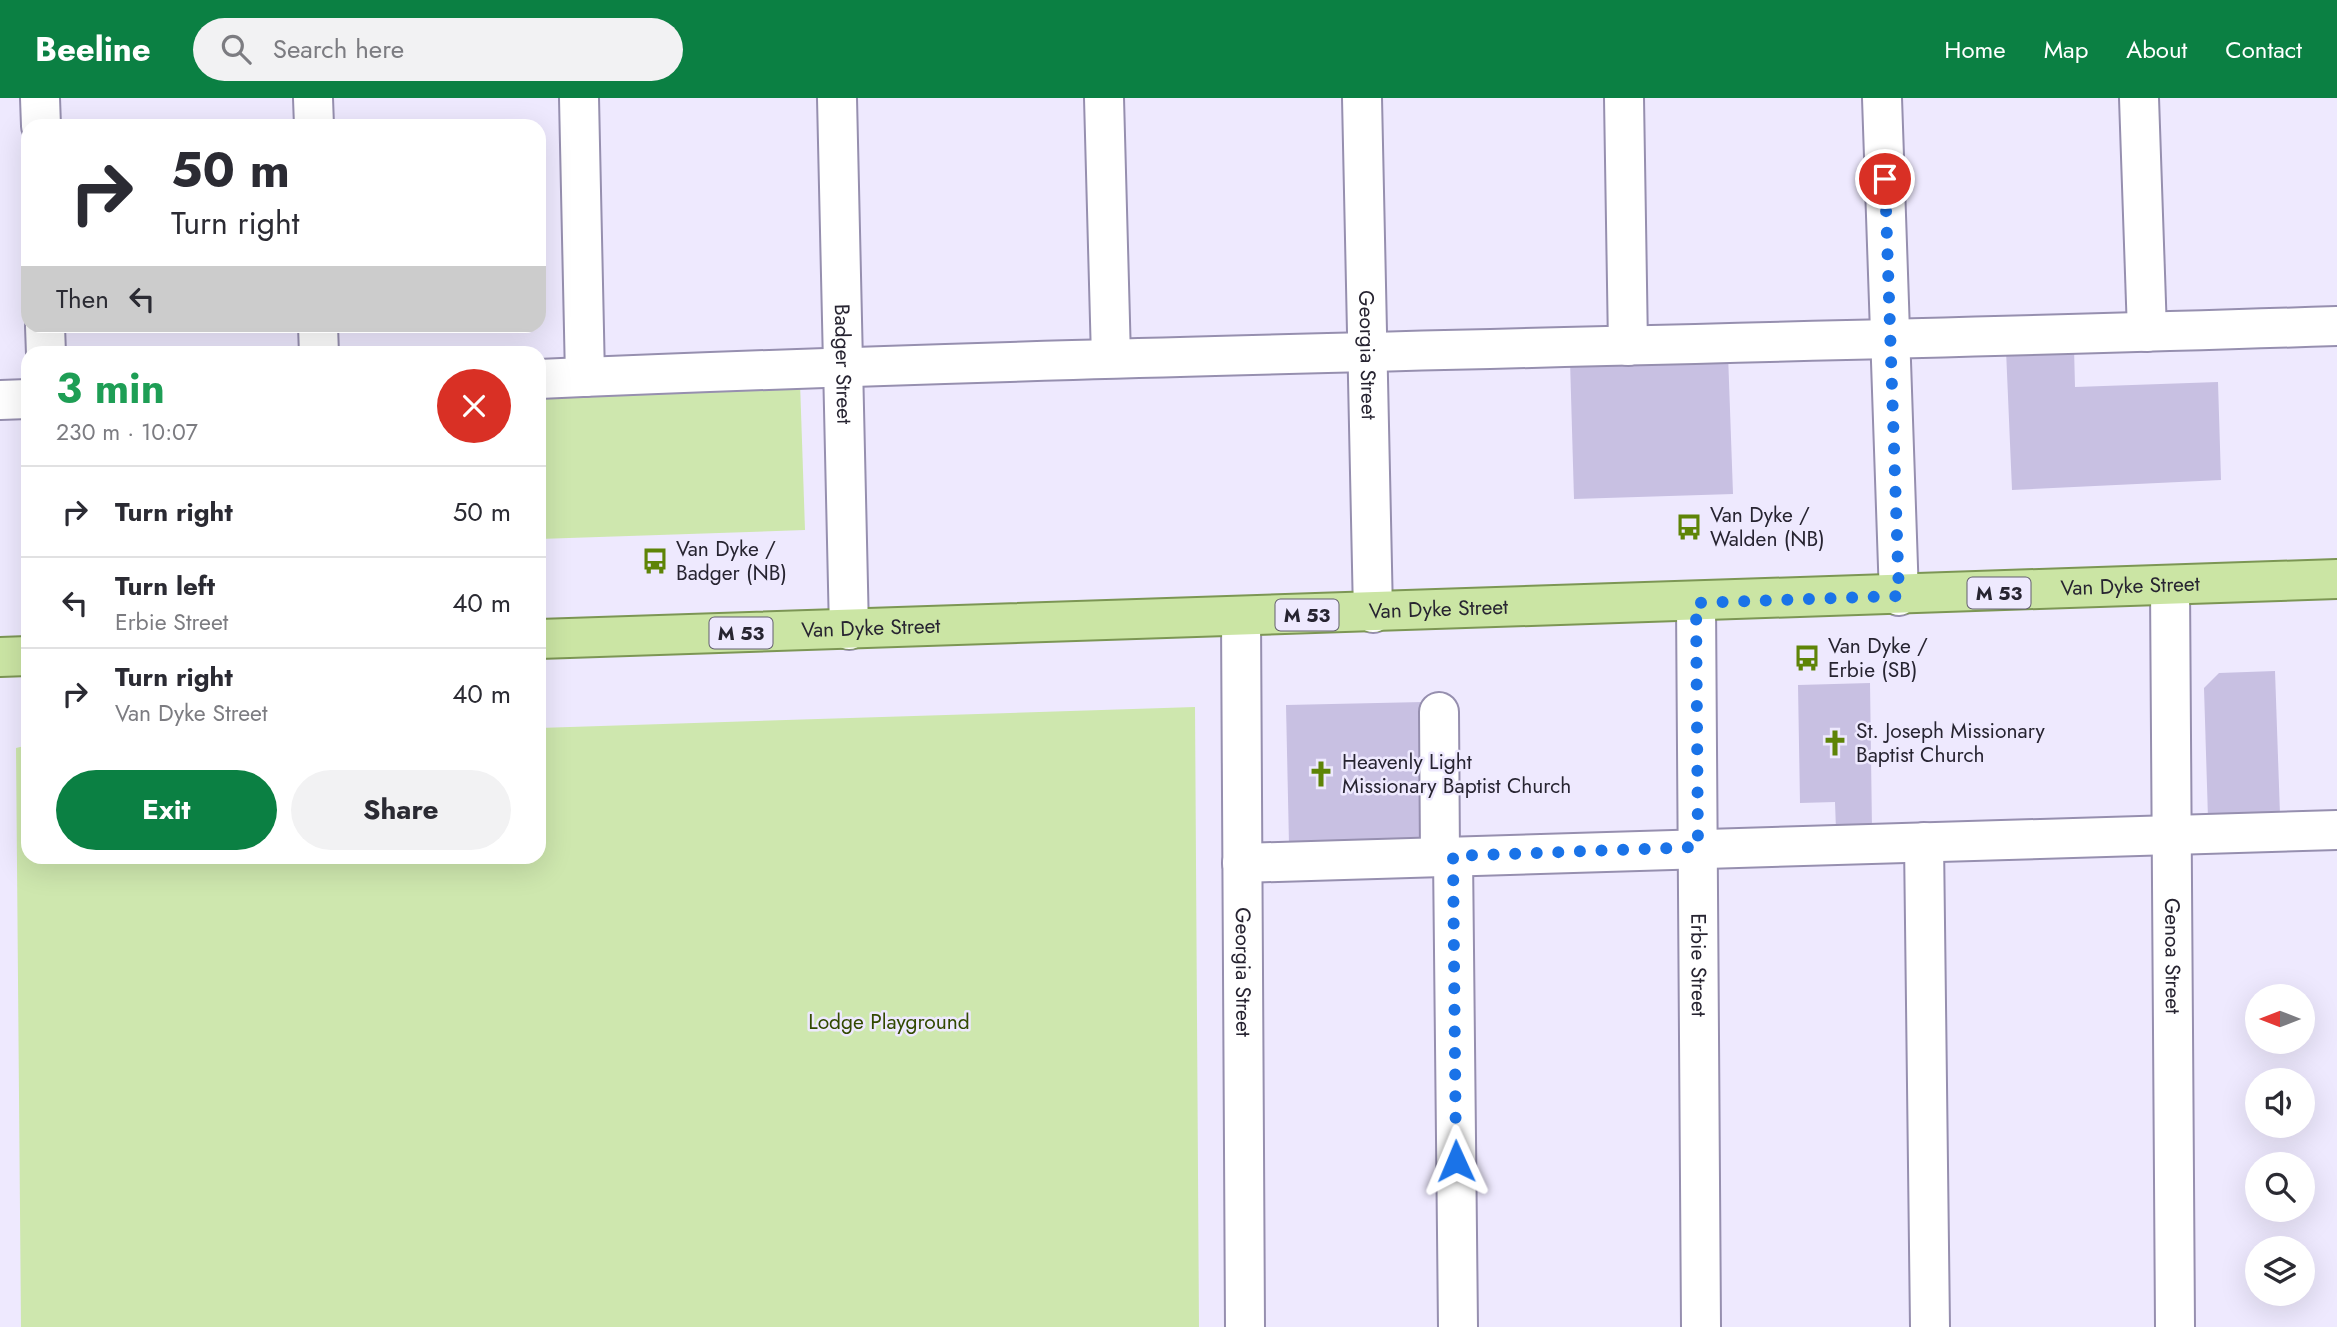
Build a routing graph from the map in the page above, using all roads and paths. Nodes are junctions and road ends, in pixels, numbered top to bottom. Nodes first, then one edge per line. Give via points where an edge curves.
1 (40, 98) edge
2 (313, 98) edge
3 (579, 98) edge
4 (837, 98) edge
5 (1104, 98) edge
6 (1362, 98) edge
7 (1624, 98) edge
8 (1882, 98) edge
9 (2139, 98) edge
10 (41, 119) edge
11 (314, 119) edge
12 (2337, 326) edge
13 (2147, 332) junction
14 (1890, 341) junction
15 (1628, 346) junction
16 (1368, 351) junction
17 (1111, 358) junction
18 (843, 366) junction
19 (585, 377) junction
20 (546, 379) edge
21 (21, 399) edge
22 (0, 400) edge
23 (2337, 579) edge
24 (2170, 587) junction
25 (1899, 596) junction
26 (1696, 603) junction
27 (1373, 613) junction
28 (1241, 617) junction
29 (849, 629) junction
30 (546, 639) edge
31 (21, 656) edge
32 (0, 657) edge
33 (1439, 712) dead end
34 (2337, 830) edge
35 (2171, 836) junction
36 (1924, 842) junction
37 (1698, 847) junction
38 (1447, 856) junction
39 (1242, 863) junction
40 (1245, 1327) edge
41 (1458, 1327) edge
42 (1701, 1327) edge
43 (1930, 1327) edge
44 (2175, 1327) edge

1 - 10 street
2 - 11 street
3 - 19 street
4 - 18 street, Badger Street
5 - 17 street
6 - 16 street, Georgia Street
7 - 15 street
8 - 14 street
9 - 13 street
12 - 13 street
13 - 14 street
14 - 15 street
14 - 25 street
15 - 16 street
16 - 17 street
16 - 27 street, Georgia Street
17 - 18 street
18 - 19 street
18 - 29 street, Badger Street
19 - 20 street
21 - 22 street
23 - 24 main road, Van Dyke Street / M 53
24 - 25 main road, Van Dyke Street / M 53
24 - 35 street, Genoa Street
25 - 26 main road, Van Dyke Street / M 53
26 - 27 main road, Van Dyke Street / M 53
26 - 37 street, Erbie Street
27 - 28 main road, Van Dyke Street / M 53
28 - 29 main road, Van Dyke Street / M 53
28 - 39 street, Georgia Street
29 - 30 main road, Van Dyke Street / M 53
31 - 32 main road
33 - 38 street
34 - 35 street
35 - 36 street
35 - 44 street, Genoa Street
36 - 37 street
36 - 43 street
37 - 38 street
37 - 42 street, Erbie Street
38 - 39 street
38 - 41 street
39 - 40 street, Georgia Street

